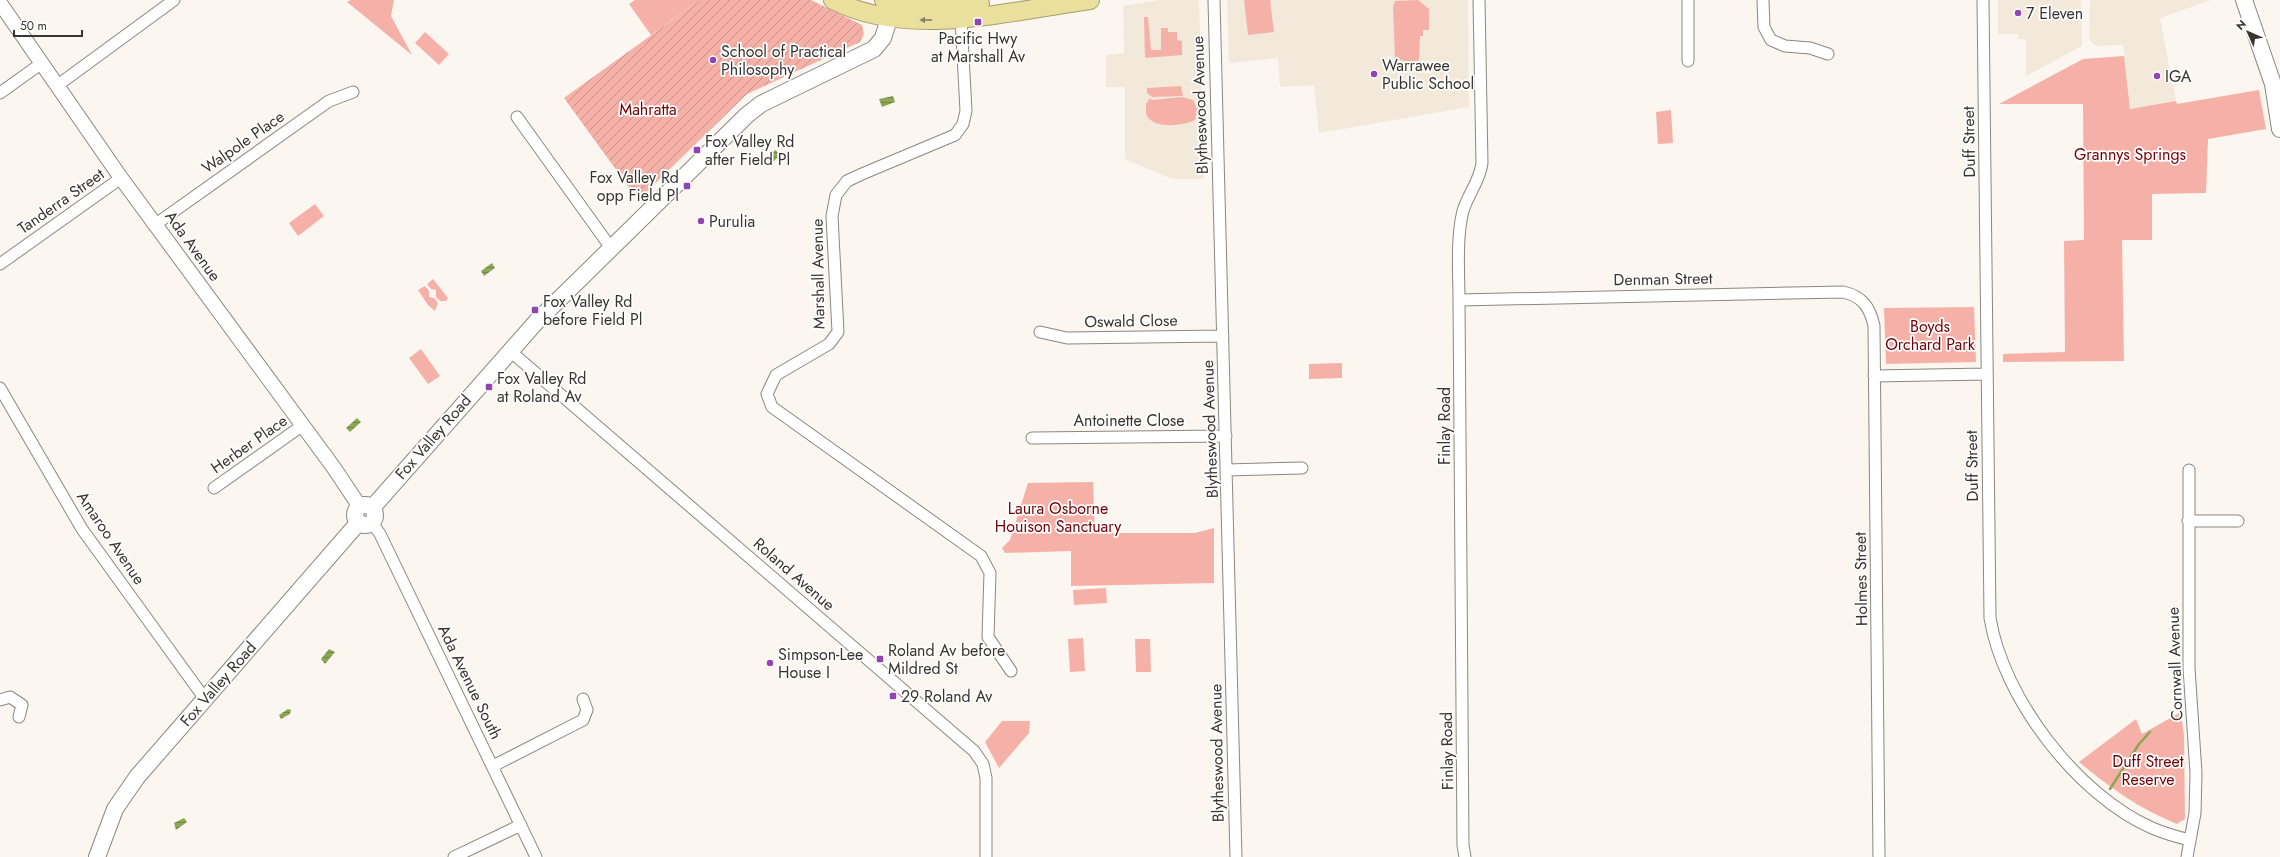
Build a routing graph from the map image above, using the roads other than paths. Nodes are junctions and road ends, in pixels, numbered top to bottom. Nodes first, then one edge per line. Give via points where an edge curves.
1 (174, 0) edge
2 (833, 0) edge
3 (1008, 0) edge
4 (1090, 0) edge
5 (1214, 0) edge
6 (1479, 0) edge
7 (1688, 0) edge
8 (1763, 0) edge
9 (1984, 0) edge
10 (2244, 0) edge
11 (0, 3) edge
12 (890, 7) edge
13 (961, 18) junction
14 (1828, 54) dead end
15 (1688, 61) dead end
16 (42, 63) junction
17 (2277, 83) edge
18 (58, 85) junction
19 (0, 92) edge
20 (353, 92) dead end
21 (518, 117) dead end
22 (2280, 128) edge
23 (121, 178) junction
24 (156, 224) junction
25 (611, 248) junction
26 (0, 264) edge
27 (1459, 300) junction
28 (1865, 302) joint
29 (1040, 332) dead end
30 (1223, 336) junction
31 (510, 351) junction
32 (1987, 374) junction
33 (1874, 376) junction
34 (0, 388) edge
35 (303, 425) junction
36 (1226, 436) junction
37 (1032, 438) dead end
38 (1302, 468) dead end
39 (1227, 470) junction
40 (2188, 470) dead end
41 (214, 488) dead end
42 (365, 515) junction
43 (2188, 521) junction
44 (2238, 521) dead end
45 (1011, 670) dead end
46 (205, 699) junction
47 (583, 699) dead end
48 (0, 700) edge
49 (18, 717) dead end
50 (493, 766) junction
51 (521, 825) junction
52 (2190, 840) junction
53 (97, 857) edge
54 (454, 857) edge
55 (536, 857) edge
56 (986, 857) edge
57 (1236, 857) edge
58 (1465, 857) edge
59 (1880, 857) edge
60 (2187, 857) edge

1 - 18 street
2 - 12 highway via 864,13
3 - 12 highway via 941,7
4 - 13 highway
5 - 30 street, Blytheswood Avenue
6 - 27 street, Finlay Road via 1482,163 1481,173 1460,222
7 - 15 street
8 - 14 street via 1764,27 1771,40 1785,46 1810,48
9 - 32 street, Duff Street
10 - 17 main road
11 - 16 street, Ada Avenue
13 -> 12 highway via 927,20
12 - 25 main road, Fox Valley Road via 883,38 871,52 761,104
13 - 45 street, Marshall Avenue via 966,111 963,124 956,135 847,181 836,195 832,216 838,332 829,344 776,374 767,394 772,407 981,556 990,573 988,637
16 - 18 street, Ada Avenue
16 - 19 street
17 - 22 main road
18 - 23 street, Ada Avenue
20 - 24 street, Walpole Place via 329,101
21 - 25 street
23 - 24 street, Ada Avenue
23 - 26 street, Tanderra Street
24 - 35 street, Ada Avenue
25 - 31 main road, Fox Valley Road
27 - 28 street, Denman Street via 1843,292 1859,297
27 - 58 street, Finlay Road
28 - 33 street, Holmes Street via 1874,326
29 - 30 street, Oswald Close via 1067,338
30 - 36 street, Blytheswood Avenue
31 - 42 main road, Fox Valley Road
31 - 56 street, Roland Avenue via 974,751 983,764 986,778
32 - 33 street
32 - 52 street, Duff Street via 1990,618 2000,658 2011,684 2034,724 2080,776 2132,817 2152,828
33 - 59 street, Holmes Street
34 - 46 street, Amaroo Avenue via 82,529
35 - 41 street, Herber Place
35 - 42 street, Ada Avenue
36 - 37 street, Antoinette Close
36 - 39 street, Blytheswood Avenue
38 - 39 street
39 - 57 street, Blytheswood Avenue
40 - 43 street, Cornwall Avenue
42 - 46 main road, Fox Valley Road
42 - 50 street, Ada Avenue South via 380,534
43 - 44 street
43 - 52 street, Cornwall Avenue via 2189,668 2196,773 2195,813
46 - 53 main road, Fox Valley Road via 153,757 118,804 103,836
47 - 50 street via 587,710 583,720
48 - 49 street via 10,697 22,705
50 - 51 street, Ada Avenue South
51 - 54 street
51 - 55 street, Ada Avenue South
52 - 60 street, Cornwall Avenue

